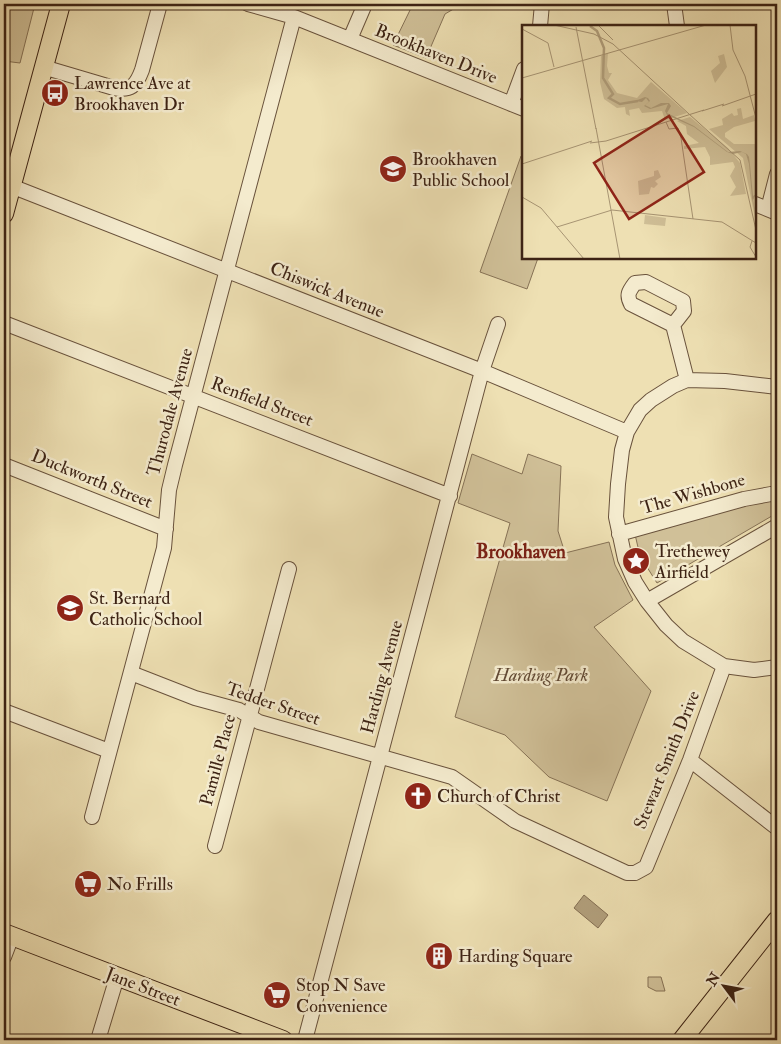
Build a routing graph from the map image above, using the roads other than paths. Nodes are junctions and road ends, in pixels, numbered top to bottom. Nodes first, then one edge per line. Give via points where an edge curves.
1 (60, 4) edge
2 (160, 4) edge
3 (248, 4) edge
4 (365, 4) edge
5 (542, 4) edge
6 (674, 4) edge
7 (294, 17) junction
8 (540, 25) edge
9 (677, 25) edge
10 (350, 39) junction
11 (43, 67) junction
12 (522, 80) edge
13 (517, 107) edge
14 (777, 174) edge
15 (11, 186) junction
16 (756, 204) edge
17 (773, 211) edge
18 (4, 214) edge
19 (226, 271) junction
20 (4, 323) edge
21 (498, 324) dead end
22 (673, 325) dead end
23 (482, 371) junction
24 (687, 380) junction
25 (777, 387) edge
26 (194, 396) junction
27 (627, 432) junction
28 (4, 465) edge
29 (450, 496) junction
30 (777, 496) edge
31 (777, 526) edge
32 (166, 529) junction
33 (620, 534) junction
34 (289, 569) dead end
35 (647, 601) junction
36 (724, 666) junction
37 (777, 668) edge
38 (131, 673) junction
39 (4, 711) edge
40 (249, 716) junction
41 (109, 751) junction
42 (380, 758) junction
43 (690, 760) junction
44 (92, 817) dead end
45 (777, 828) edge
46 (215, 846) dead end
47 (646, 867) joint
48 (777, 920) edge
49 (8, 934) edge
50 (4, 957) edge
51 (116, 977) junction
52 (98, 1040) edge
53 (283, 1040) edge
54 (305, 1040) edge
55 (682, 1040) edge

1 - 11 main road
2 - 11 street via 142,70 133,86 125,90 114,88
3 - 7 street, Brookhaven Drive
4 - 10 street
5 - 8 street
6 - 9 street
7 - 10 street, Brookhaven Drive
7 - 19 street, Thurodale Avenue
10 - 13 street, Brookhaven Drive
11 - 15 main road
12 - 13 street
14 - 17 street
15 - 18 main road
15 - 19 street, Chiswick Avenue
16 - 17 street
19 - 23 street, Chiswick Avenue
19 - 26 street, Thurodale Avenue
20 - 26 street, Renfield Street
21 - 23 street, Harding Avenue
22 - 24 street
23 - 27 street, Chiswick Avenue
23 - 29 street, Harding Avenue
24 - 25 street
24 - 27 street via 651,400 640,410
26 - 29 street, Renfield Street
26 - 32 street, Thurodale Avenue via 169,490
27 - 33 street via 618,484 616,517
28 - 32 street, Duckworth Street
29 - 42 street, Harding Avenue
30 - 33 street, The Wishbone via 771,494 744,499
31 - 35 street
32 - 38 street, Thurodale Avenue via 164,548
33 - 35 street via 625,559
34 - 40 street, Pamille Place
35 - 36 street via 683,640
36 - 37 street via 754,670
36 - 43 street, Stewart Smith Drive
38 - 40 street, Tedder Street
38 - 41 street, Thurodale Avenue
39 - 41 street
40 - 42 street, Tedder Street via 259,722
40 - 46 street, Pamille Place
41 - 44 street, Thurodale Avenue
42 - 47 street, Tedder Street via 452,777 515,821 627,873
42 - 54 street, Harding Avenue
43 - 45 street
43 - 47 street, Stewart Smith Drive
48 - 55 main road
49 - 50 street
49 - 51 main road, Jane Street
51 - 52 street
51 - 53 main road, Jane Street

